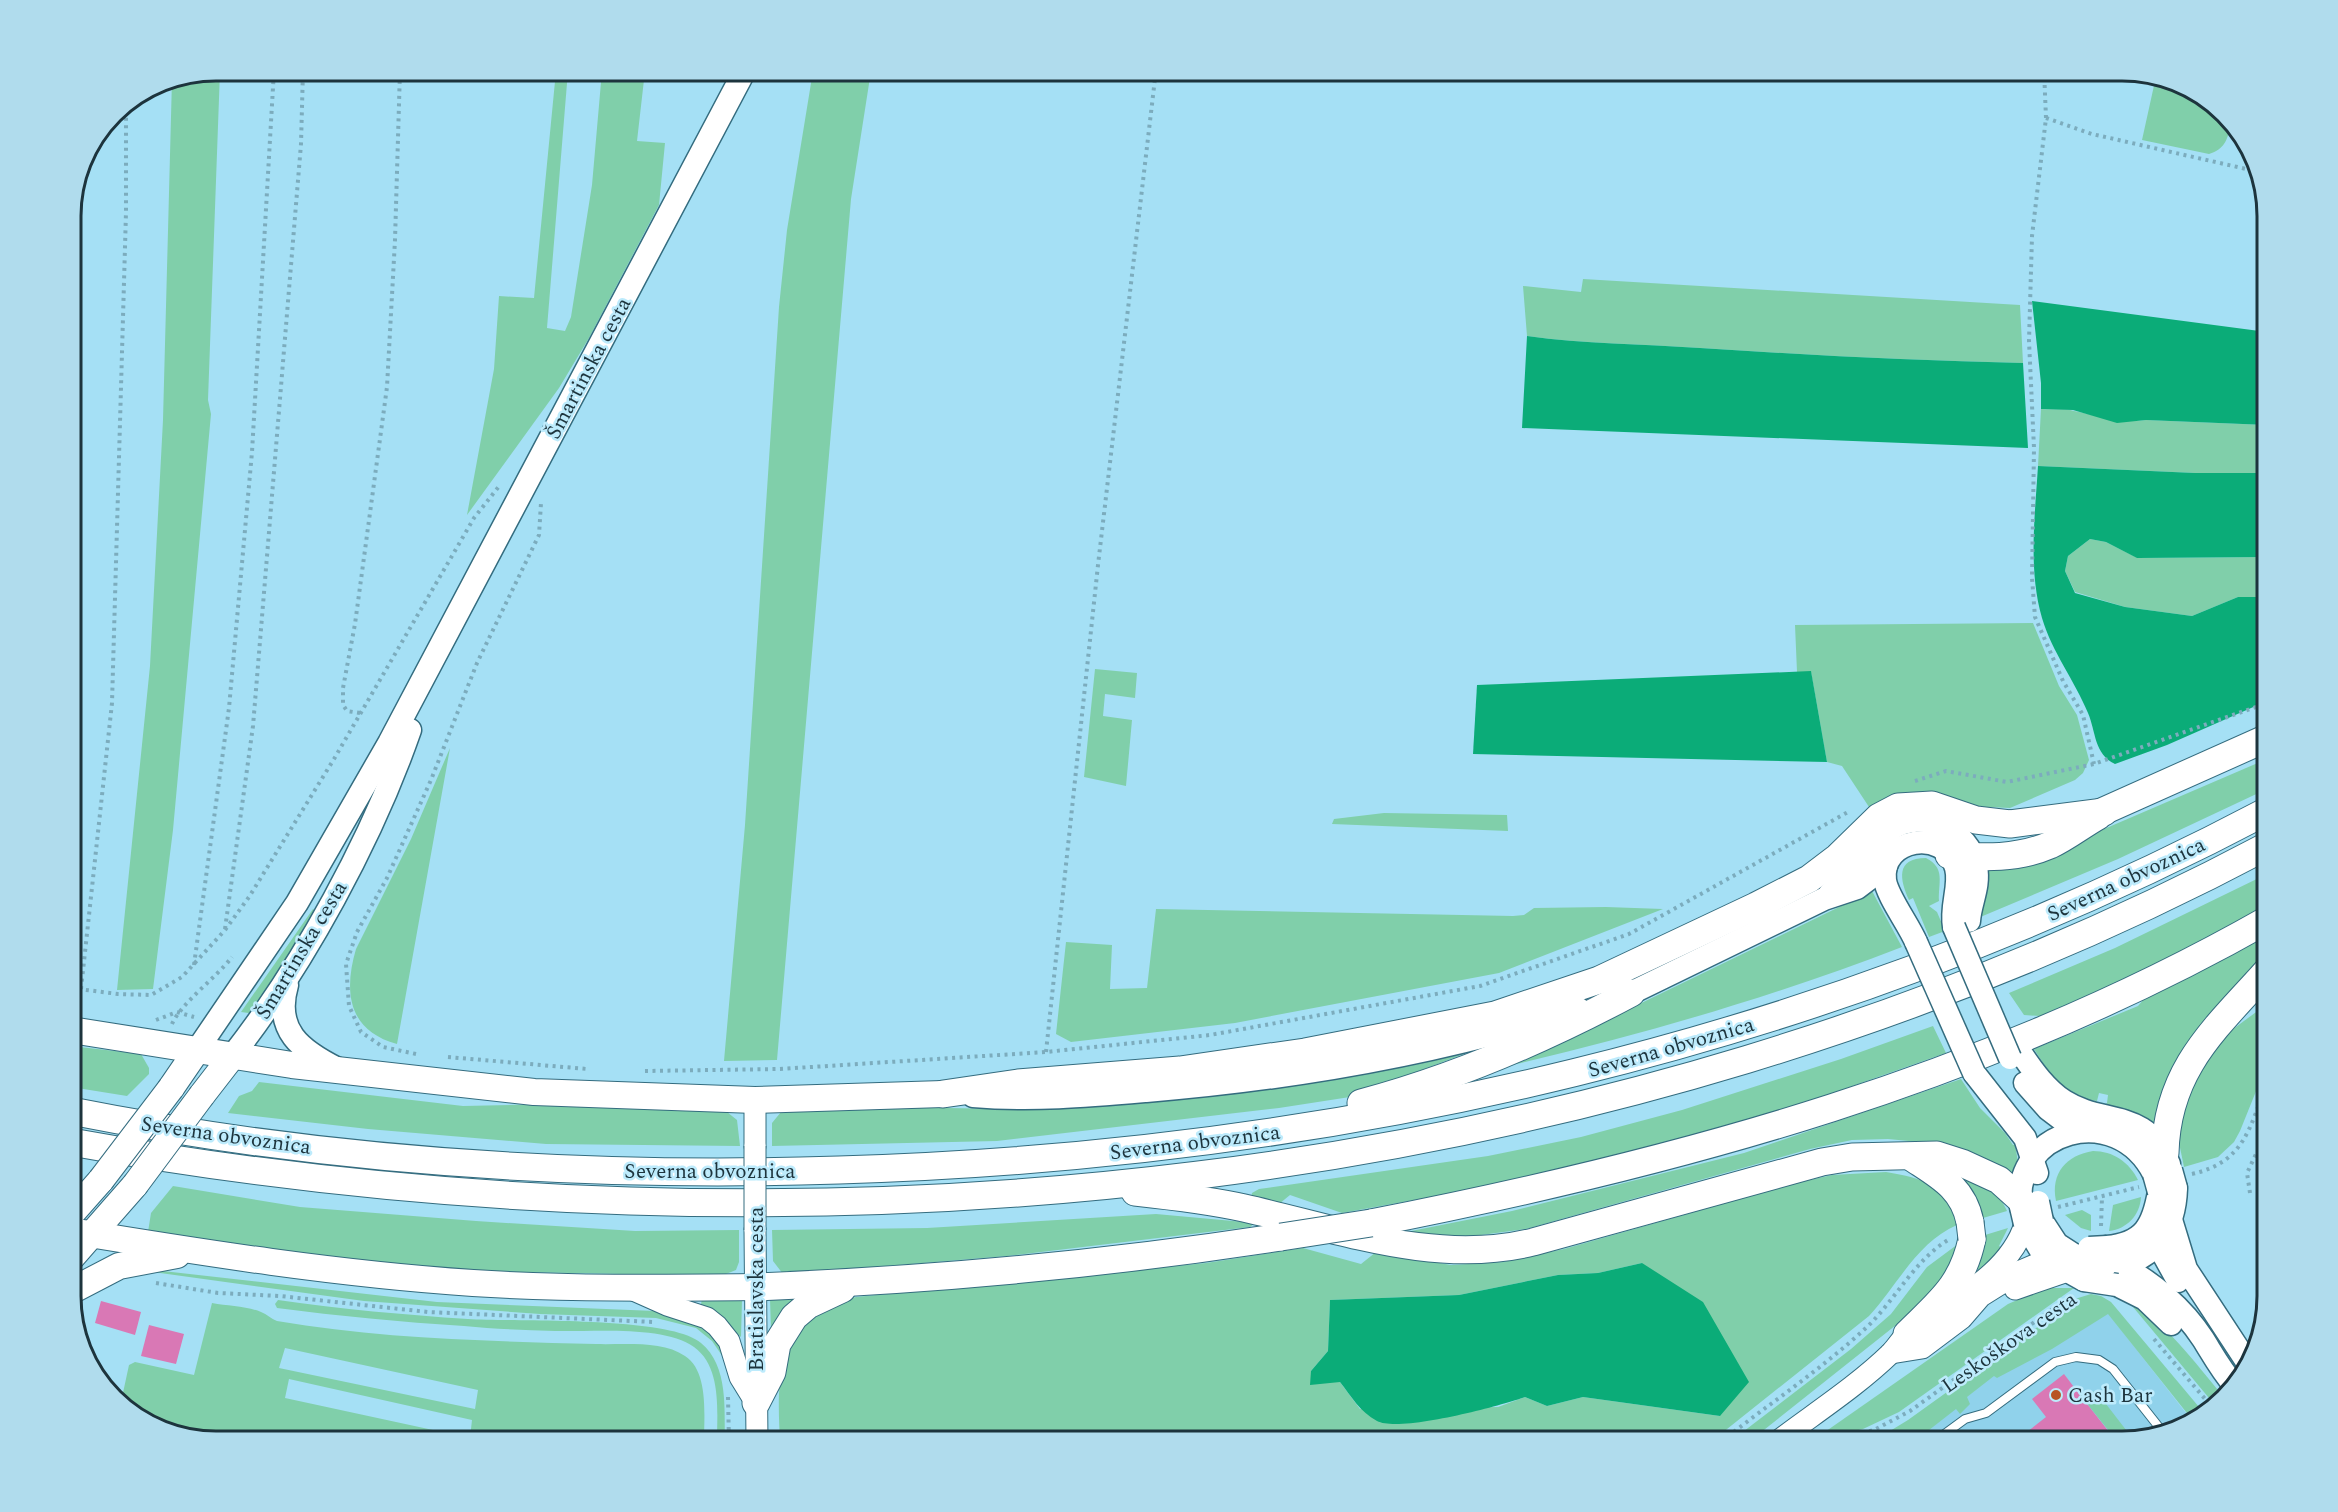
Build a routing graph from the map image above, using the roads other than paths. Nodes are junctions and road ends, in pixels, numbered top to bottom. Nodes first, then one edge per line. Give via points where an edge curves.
1 (739, 81) edge
2 (432, 666) junction
3 (2257, 743) edge
4 (2104, 812) junction
5 (2257, 816) edge
6 (1959, 849) junction
7 (2257, 851) edge
8 (1886, 866) junction
9 (1824, 899) junction
10 (2257, 926) edge
11 (290, 976) junction
12 (2257, 982) edge
13 (1631, 993) junction
14 (2257, 998) edge
15 (2220, 1023) junction
16 (81, 1032) edge
17 (197, 1050) junction
18 (233, 1055) junction
19 (2015, 1056) junction
20 (344, 1072) junction
21 (943, 1094) junction
22 (755, 1100) junction
23 (81, 1114) edge
24 (2077, 1131) junction
25 (1221, 1140) junction
26 (81, 1144) edge
27 (1911, 1157) junction
28 (2034, 1160) junction
29 (2166, 1177) junction
30 (1080, 1187) junction
31 (81, 1203) edge
32 (2034, 1210) junction
33 (2160, 1230) junction
34 (81, 1232) edge
35 (194, 1251) junction
36 (2088, 1266) junction
37 (860, 1283) junction
38 (81, 1286) edge
39 (755, 1287) junction
40 (631, 1289) junction
41 (1899, 1343) junction
42 (2243, 1356) edge
43 (2228, 1378) edge
44 (756, 1403) junction
45 (2158, 1426) edge
46 (757, 1431) edge
47 (1791, 1431) edge
48 (1949, 1431) edge

1 - 2 main road, Šmartinska cesta
2 - 11 main road, Šmartinska cesta via 374,816
2 - 17 main road, Šmartinska cesta via 297,903
3 - 4 highway
4 - 6 highway via 2050,845 2014,855
4 - 21 highway via 2010,824 1976,820 1932,805 1898,807 1880,817 1809,879 1767,901 1599,980 1495,1015 1282,1056
5 - 25 highway, Severna obvoznica via 2135,877 2019,928 1775,1018 1519,1088 1363,1119
6 - 8 main road via 1917,841 1898,850
6 - 9 main road via 1937,823 1900,825 1880,839 1867,858
6 - 19 main road via 1977,884 1961,924 1972,940 1987,992
7 - 30 highway, Severna obvoznica via 2036,954 1881,1014 1723,1066 1514,1120 1407,1142
8 - 9 main road via 1857,888
8 - 28 main road, bridge via 1889,892 1916,942 1974,1073 2018,1127
9 - 13 main road
10 - 37 highway, bridge via 2169,974 2095,1008 1909,1082 1653,1162 1561,1185 1281,1237 1097,1262
11 - 18 main road, Šmartinska cesta
11 - 20 main road via 282,1005 286,1025 299,1044 317,1059
12 - 15 highway
13 - 21 main road via 1476,1040 1257,1080 1016,1100
13 - 25 highway via 1566,1028 1482,1063 1391,1095
14 - 15 lane
15 - 29 highway via 2197,1051 2175,1092 2167,1120
16 - 17 main road
17 - 18 main road
17 - 31 main road, Šmartinska cesta, bridge
18 - 20 main road
18 - 34 main road, Šmartinska cesta, bridge via 135,1185
19 - 24 main road via 2037,1098
19 - 29 main road via 2064,1101 2134,1124
20 - 22 main road via 534,1092
21 - 22 main road
22 - 39 street, Bratislavska cesta, bridge
23 - 25 highway, Severna obvoznica via 357,1153 518,1166 682,1172 1004,1163
24 - 28 main road via 2051,1142
24 - 29 main road via 2105,1131 2125,1140
26 - 30 highway, Severna obvoznica via 293,1176 532,1197 787,1203
27 - 30 highway via 1852,1157 1822,1162 1553,1237 1502,1249 1468,1251 1398,1244 1182,1197
27 - 32 highway via 1936,1155 1962,1163 1999,1180
27 - 41 highway via 1951,1184 1965,1203 1966,1266 1959,1279
28 - 32 main road
29 - 33 main road
32 - 36 main road
32 - 41 street via 2012,1250 1986,1277
33 - 36 main road via 2135,1239
33 - 42 main road via 2194,1305
34 - 35 main road
35 - 38 main road via 119,1266
35 - 40 main road via 405,1278
36 - 41 street via 1981,1296 1962,1318 1922,1348
36 - 43 main road via 2145,1299
37 - 39 highway
37 - 44 highway via 821,1298 794,1317 777,1344 772,1372
39 - 40 main road
39 - 44 street, Bratislavska cesta
40 - 44 street via 707,1317 717,1326 729,1341 740,1377
41 - 47 street
44 - 46 street, Bratislavska cesta
45 - 48 lane via 2113,1369 2099,1360 2076,1358 2055,1362 1986,1413 1965,1419

